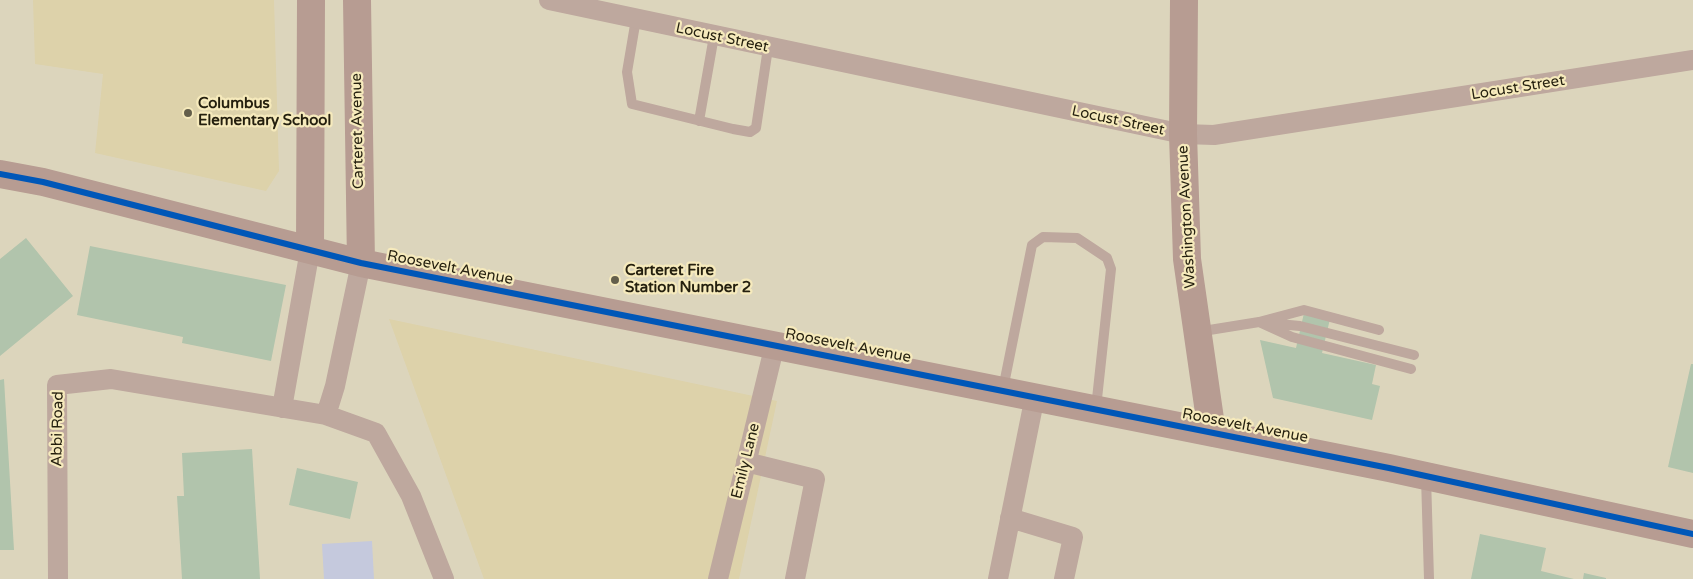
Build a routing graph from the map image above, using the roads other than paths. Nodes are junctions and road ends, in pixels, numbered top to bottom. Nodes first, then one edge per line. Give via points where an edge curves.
1 (311, 0) edge
2 (357, 0) edge
3 (548, 0) edge
4 (1184, 0) edge
5 (636, 19) junction
6 (714, 36) junction
7 (768, 48) junction
8 (1693, 60) edge
9 (700, 120) junction
10 (1183, 134) junction
11 (0, 174) edge
12 (310, 250) junction
13 (361, 263) junction
14 (1259, 322) junction
15 (1379, 330) dead end
16 (1196, 332) junction
17 (775, 344) junction
18 (1414, 355) dead end
19 (1411, 369) dead end
20 (1003, 390) junction
21 (1035, 396) junction
22 (282, 408) junction
23 (1096, 409) junction
24 (326, 416) junction
25 (1212, 432) junction
26 (746, 462) junction
27 (1426, 476) junction
28 (1010, 518) junction
29 (1693, 534) edge
30 (58, 579) edge
31 (444, 579) edge
32 (718, 579) edge
33 (795, 579) edge
34 (998, 579) edge
35 (1064, 579) edge
36 (1429, 579) edge

1 - 12 street
2 - 13 street, Carteret Avenue
3 - 5 street, Locust Street
4 - 10 street, Washington Avenue
5 - 6 street, Locust Street
5 - 9 lane via 627,72 632,104
6 - 7 street, Locust Street
6 - 9 lane
7 - 9 lane via 756,128 750,132
7 - 10 street, Locust Street
8 - 10 street, Locust Street via 1214,135
10 - 16 street, Washington Avenue via 1187,259
11 - 12 street, Roosevelt Avenue
12 - 13 street, Roosevelt Avenue
12 - 22 street
13 - 17 street, Roosevelt Avenue
13 - 24 street
14 - 15 lane via 1304,310
14 - 16 lane
14 - 18 lane via 1300,326
14 - 19 lane via 1292,337
16 - 25 street, Washington Avenue
17 - 20 street, Roosevelt Avenue
17 - 26 street, Emily Lane
20 - 21 street, Roosevelt Avenue
20 - 23 lane via 1032,245 1043,237 1077,238 1107,258 1111,269
21 - 23 street, Roosevelt Avenue
21 - 28 street
22 - 24 street, Abbi Road
22 - 30 street, Abbi Road via 112,379 57,385
23 - 25 street, Roosevelt Avenue
24 - 31 street, Abbi Road via 376,433 412,496
25 - 27 street, Roosevelt Avenue
26 - 32 street, Emily Lane
26 - 33 street via 815,479
27 - 29 street, Roosevelt Avenue
27 - 36 lane
28 - 34 street
28 - 35 street via 1073,537

